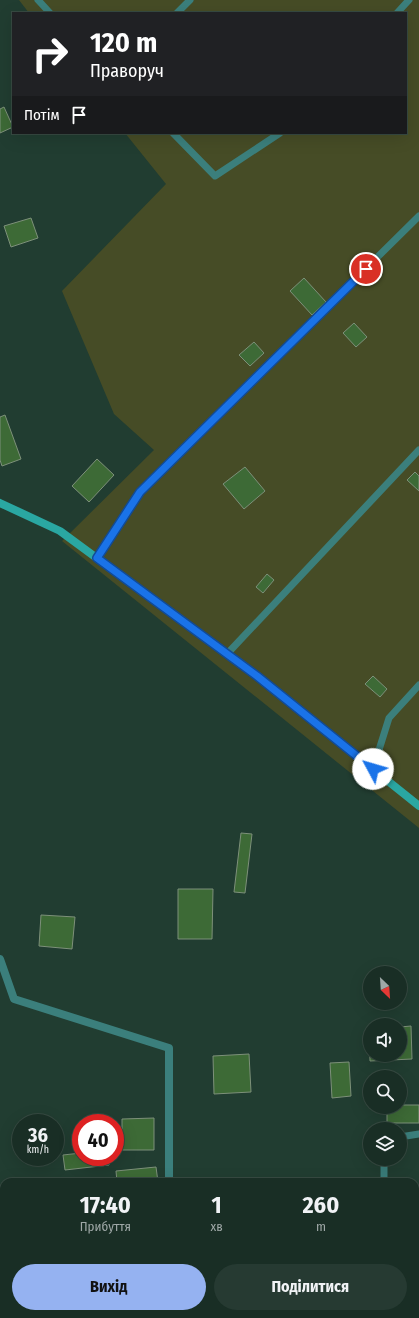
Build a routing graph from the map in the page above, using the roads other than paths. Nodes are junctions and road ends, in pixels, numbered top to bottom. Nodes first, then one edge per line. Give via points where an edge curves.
1 (38, 0) edge
2 (190, 0) edge
3 (409, 0) edge
4 (49, 12) edge
5 (178, 12) edge
6 (398, 12) edge
7 (174, 134) edge
8 (278, 134) edge
9 (419, 216) edge
10 (419, 450) edge
11 (0, 502) edge
12 (97, 558) junction
13 (227, 654) junction
14 (419, 685) edge
15 (373, 769) junction
16 (419, 806) edge
17 (0, 959) edge
18 (419, 1134) edge
19 (407, 1136) edge
20 (384, 1166) edge
21 (169, 1178) edge
22 (384, 1178) edge

1 - 4 lane
2 - 5 lane
3 - 6 lane
7 - 8 lane via 215,176
9 - 12 lane via 140,492
10 - 13 lane
11 - 12 street via 60,531
12 - 13 street
13 - 15 street
14 - 15 lane via 388,718
15 - 16 street
17 - 21 street via 14,999 169,1048
18 - 19 lane
20 - 22 lane

